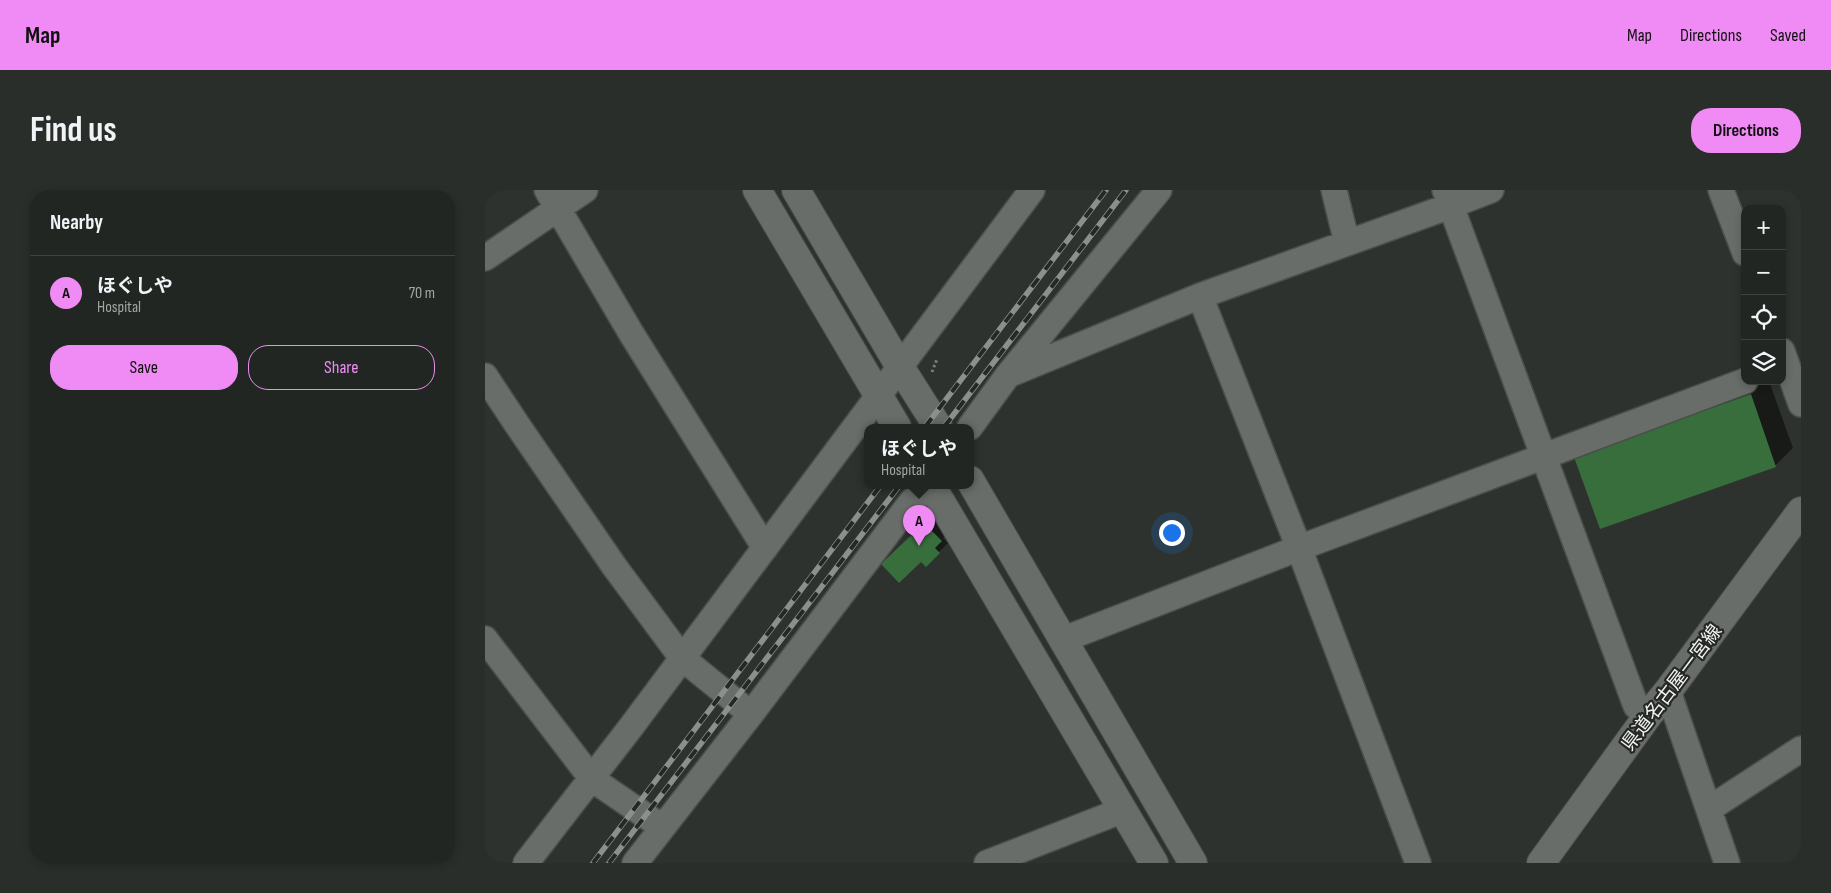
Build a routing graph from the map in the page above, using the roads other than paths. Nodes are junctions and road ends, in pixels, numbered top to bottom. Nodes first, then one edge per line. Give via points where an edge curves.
1 (585, 190) edge
2 (757, 190) edge
3 (796, 190) edge
4 (1159, 190) edge
5 (1334, 190) edge
6 (1491, 190) edge
7 (1721, 190) edge
8 (1029, 191) edge
9 (1448, 198) edge
10 (553, 199) edge
11 (1347, 243) junction
12 (1744, 250) edge
13 (485, 258) edge
14 (1200, 296) junction
15 (1788, 361) edge
16 (900, 367) junction
17 (1008, 375) junction
18 (485, 376) edge
19 (1741, 382) edge
20 (878, 395) junction
21 (1801, 404) edge
22 (895, 424) edge
23 (937, 424) edge
24 (972, 424) edge
25 (1543, 456) junction
26 (974, 487) edge
27 (926, 489) edge
28 (933, 489) edge
29 (1801, 511) edge
30 (765, 548) junction
31 (1299, 548) junction
32 (485, 639) edge
33 (1062, 640) junction
34 (682, 658) junction
35 (1668, 691) junction
36 (751, 714) junction
37 (1649, 714) junction
38 (1801, 749) edge
39 (592, 779) junction
40 (1709, 809) junction
41 (1123, 810) junction
42 (662, 827) junction
43 (1138, 837) junction
44 (526, 863) edge
45 (636, 863) edge
46 (987, 863) edge
47 (1146, 863) edge
48 (1154, 863) edge
49 (1193, 863) edge
50 (1418, 863) edge
51 (1541, 863) edge
52 (1727, 863) edge

1 - 10 street
2 - 20 street
3 - 16 street
4 - 17 street
5 - 11 street
6 - 9 street
7 - 12 street
8 - 16 street
9 - 11 street
9 - 25 street
10 - 13 street
10 - 30 street via 631,333
11 - 14 street
14 - 17 street
14 - 31 street
15 - 21 street
16 - 20 street
16 - 23 street
17 - 24 street
18 - 34 street via 614,566
19 - 25 street
20 - 22 street
20 - 30 street
25 - 31 street
25 - 37 street via 1636,706
26 - 33 street
27 - 36 street via 912,501
28 - 41 street
29 - 35 street, 県道名古屋一宮線
30 - 34 street
31 - 33 street
31 - 50 street
32 - 39 street
33 - 49 street
34 - 36 street
34 - 39 street
35 - 37 street, 県道名古屋一宮線
35 - 40 street
36 - 42 street
37 - 51 street, 県道名古屋一宮線
38 - 40 street
39 - 42 street
39 - 44 street
40 - 52 street
41 - 43 street
41 - 46 street
42 - 45 street
43 - 47 street
43 - 48 street

